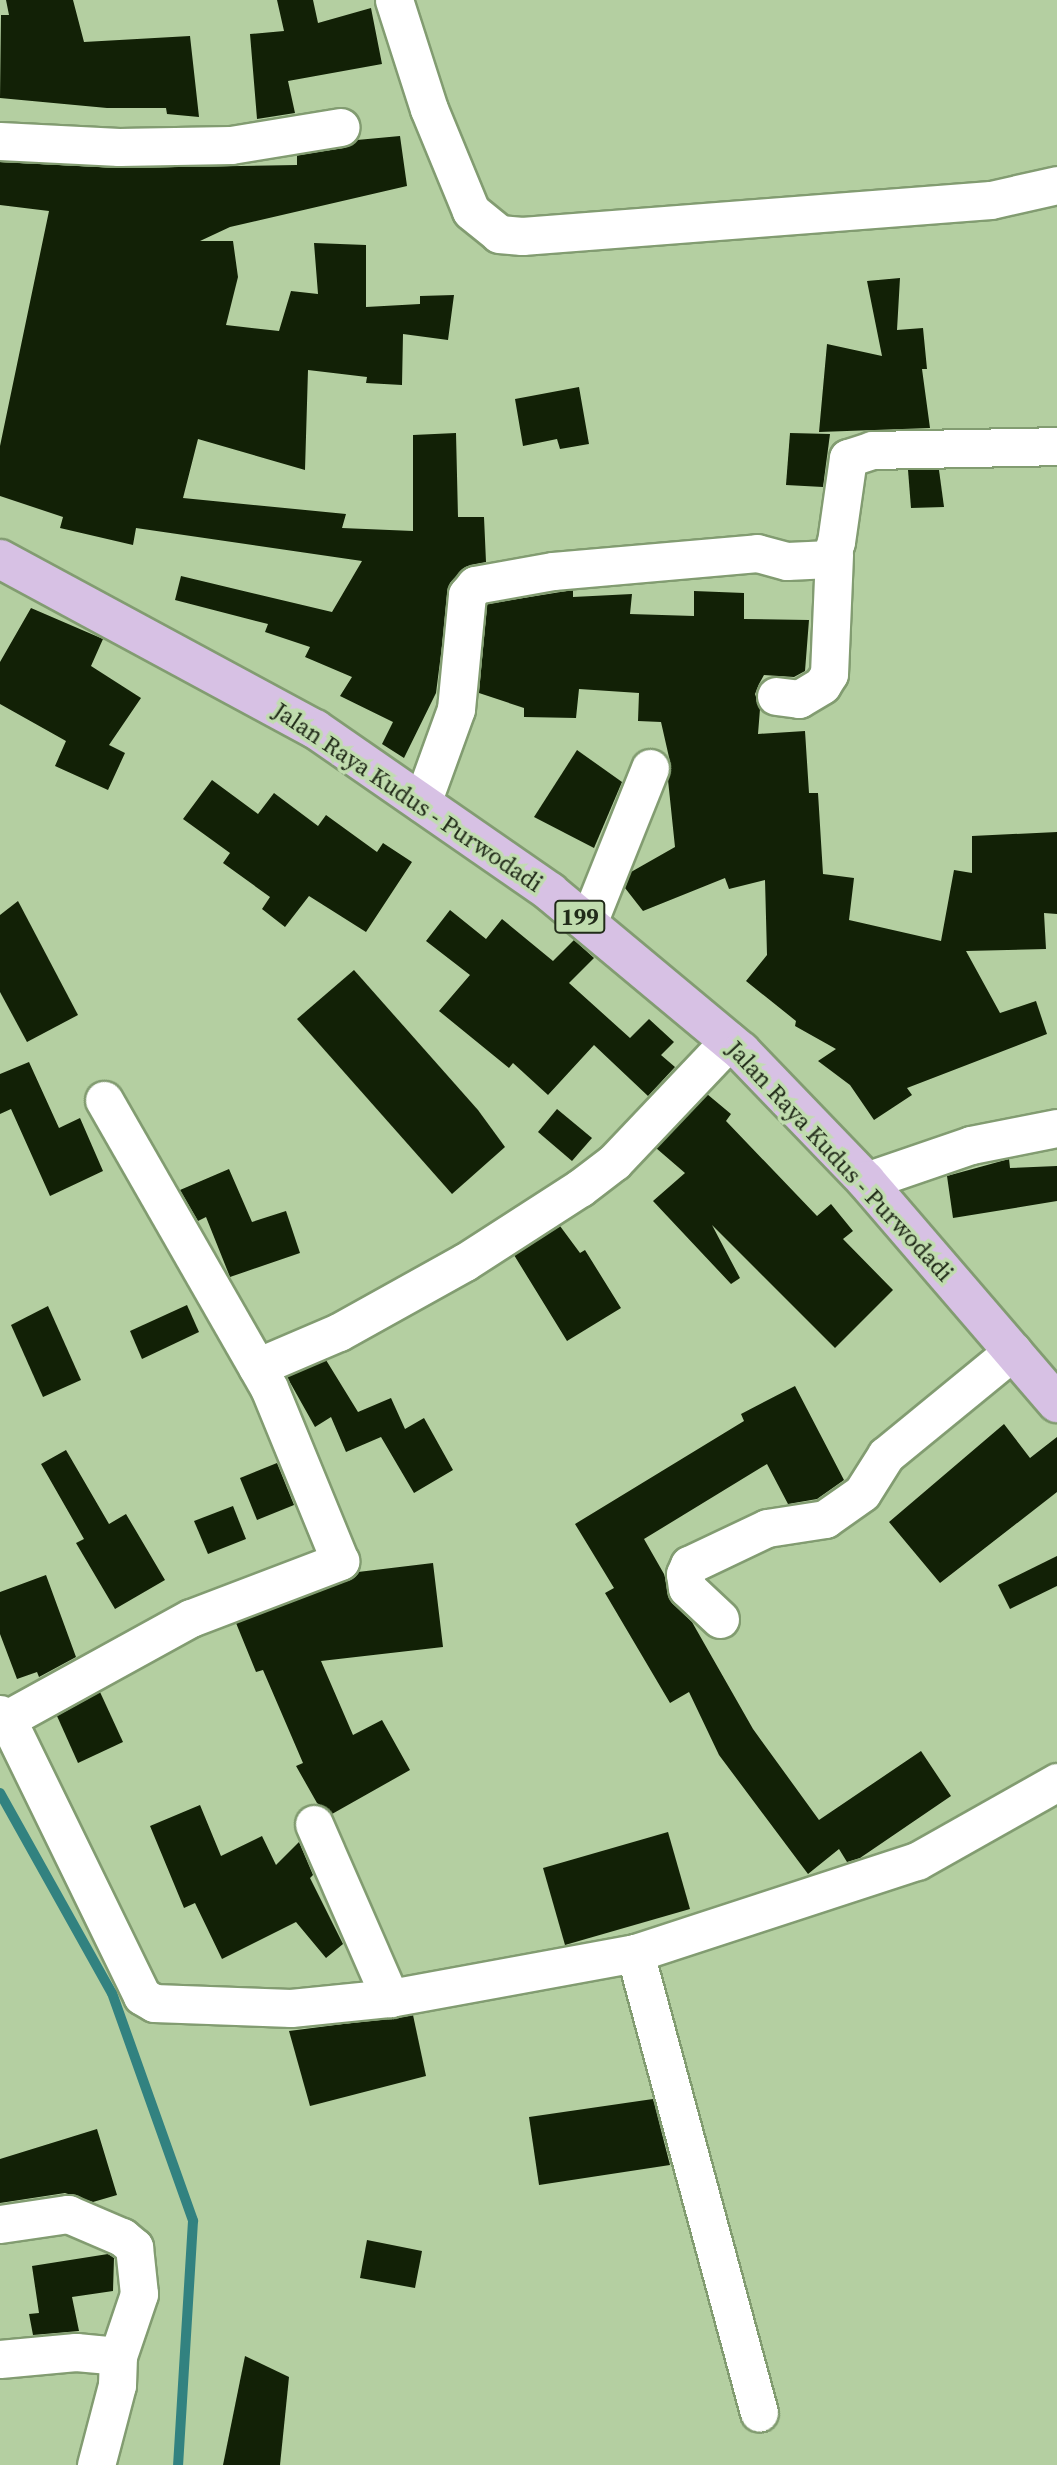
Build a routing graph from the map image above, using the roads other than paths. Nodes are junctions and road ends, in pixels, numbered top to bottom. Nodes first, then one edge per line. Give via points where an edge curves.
1 (394, 0) edge
2 (341, 127) dead end
3 (0, 141) edge
4 (1057, 185) edge
5 (1057, 446) edge
6 (834, 554) junction
7 (0, 559) edge
8 (775, 696) dead end
9 (650, 768) dead end
10 (422, 803) junction
11 (588, 923) junction
12 (729, 1041) junction
13 (104, 1100) dead end
14 (1057, 1128) edge
15 (866, 1181) junction
16 (1013, 1351) junction
17 (257, 1367) junction
18 (1057, 1404) edge
19 (720, 1619) dead end
20 (3, 1716) edge
21 (1057, 1782) edge
22 (314, 1824) dead end
23 (635, 1953) junction
24 (390, 1998) junction
25 (0, 2224) edge
26 (118, 2356) junction
27 (0, 2359) edge
28 (759, 2413) dead end
29 (96, 2465) edge

1 - 4 street via 429,109 471,211 499,233 522,236 991,200
2 - 3 street via 219,146
5 - 6 street via 872,450 848,458
6 - 8 street via 829,674 822,685 799,699
6 - 10 street via 810,563 757,553 475,585 467,595 456,709
7 - 10 main road, Jalan Raya Kudus - Purwodadi / 199 via 314,729
9 - 11 street
10 - 11 main road, Jalan Raya Kudus - Purwodadi / 199
11 - 12 main road, Jalan Raya Kudus - Purwodadi / 199
12 - 15 main road, Jalan Raya Kudus - Purwodadi / 199
12 - 17 street via 614,1162 580,1188 466,1262 340,1332
13 - 17 street
14 - 15 street via 971,1144
15 - 16 main road, Jalan Raya Kudus - Purwodadi / 199
16 - 18 main road, Jalan Raya Kudus - Purwodadi / 199
16 - 19 street via 936,1419 886,1455 862,1493 825,1519 767,1528 689,1565 687,1588
17 - 20 street via 340,1560 191,1618
20 - 24 street via 146,1999 291,2008
21 - 23 street via 918,1861
22 - 24 street
23 - 24 street
23 - 28 street
25 - 26 street via 68,2214 122,2237 134,2247 139,2294
26 - 27 street via 76,2352
26 - 29 street via 117,2385

